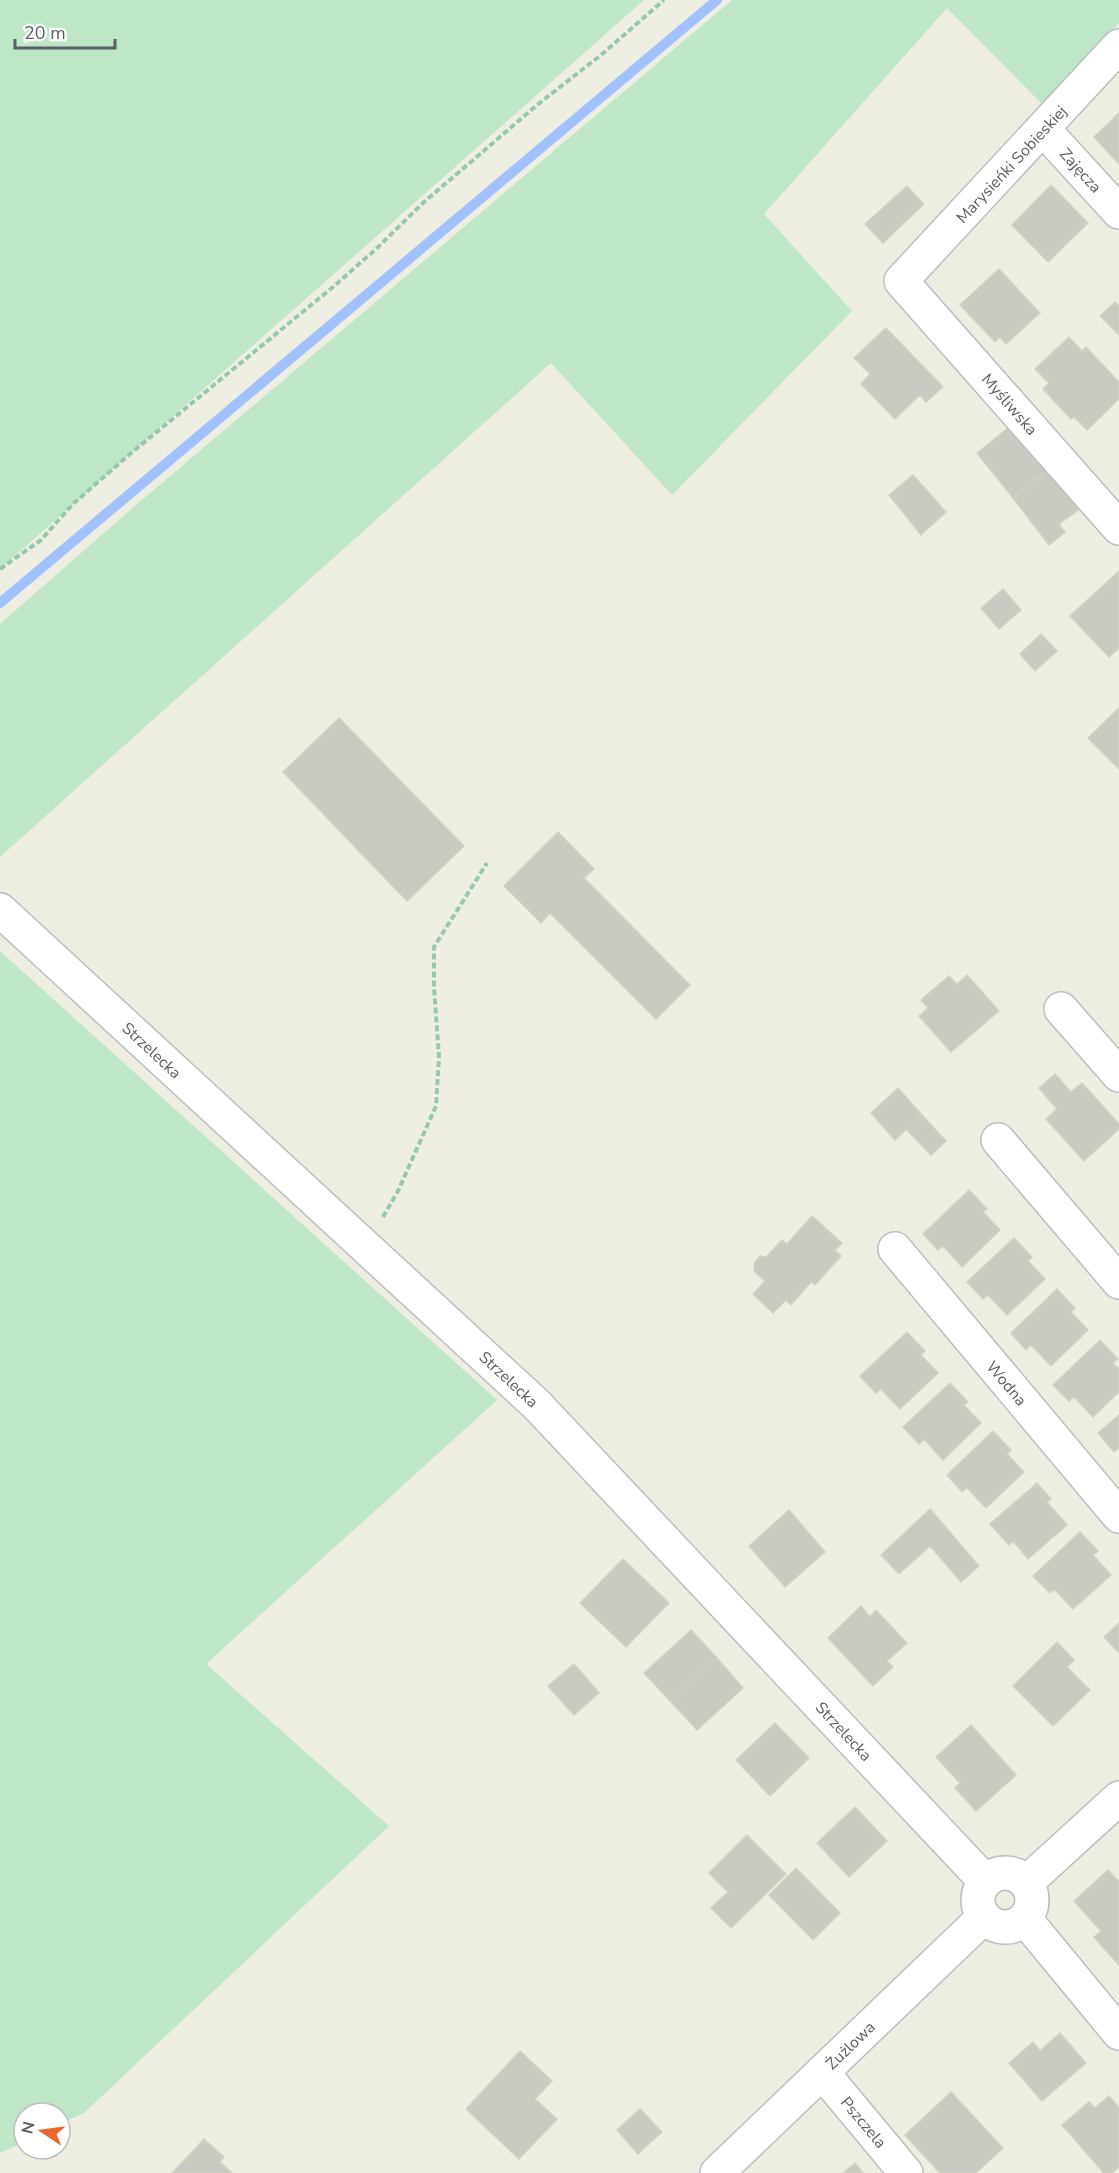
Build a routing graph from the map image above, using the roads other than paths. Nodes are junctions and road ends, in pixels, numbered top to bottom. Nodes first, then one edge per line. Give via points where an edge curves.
1 (1119, 46) edge
2 (1043, 129) junction
3 (1119, 212) edge
4 (901, 281) joint
5 (1119, 528) edge
6 (0, 910) edge
7 (1061, 1009) dead end
8 (1119, 1075) edge
9 (998, 1140) dead end
10 (895, 1249) dead end
11 (1119, 1282) edge
12 (1119, 1516) edge
13 (1119, 1798) edge
14 (985, 1881) junction
15 (1026, 1884) junction
16 (983, 1918) junction
17 (1025, 1919) junction
18 (1119, 2033) edge
19 (822, 2072) junction
20 (717, 2173) edge
21 (906, 2173) edge

1 - 2 street, Marysieńki Sobieskiej
2 - 3 street, Zajęcza
2 - 4 street, Marysieńki Sobieskiej
4 - 5 street, Myśliwska
6 - 14 street, Strzelecka via 537,1405
7 - 8 street
9 - 11 street
10 - 12 street, Wodna
13 - 15 street
14 - 15 street via 1006,1873
14 - 16 street via 977,1899
15 - 17 street via 1031,1908
16 - 17 street via 1004,1928
16 - 19 street, Żużlowa
17 - 18 street
19 - 20 street, Żużlowa
19 - 21 street, Pszczela

